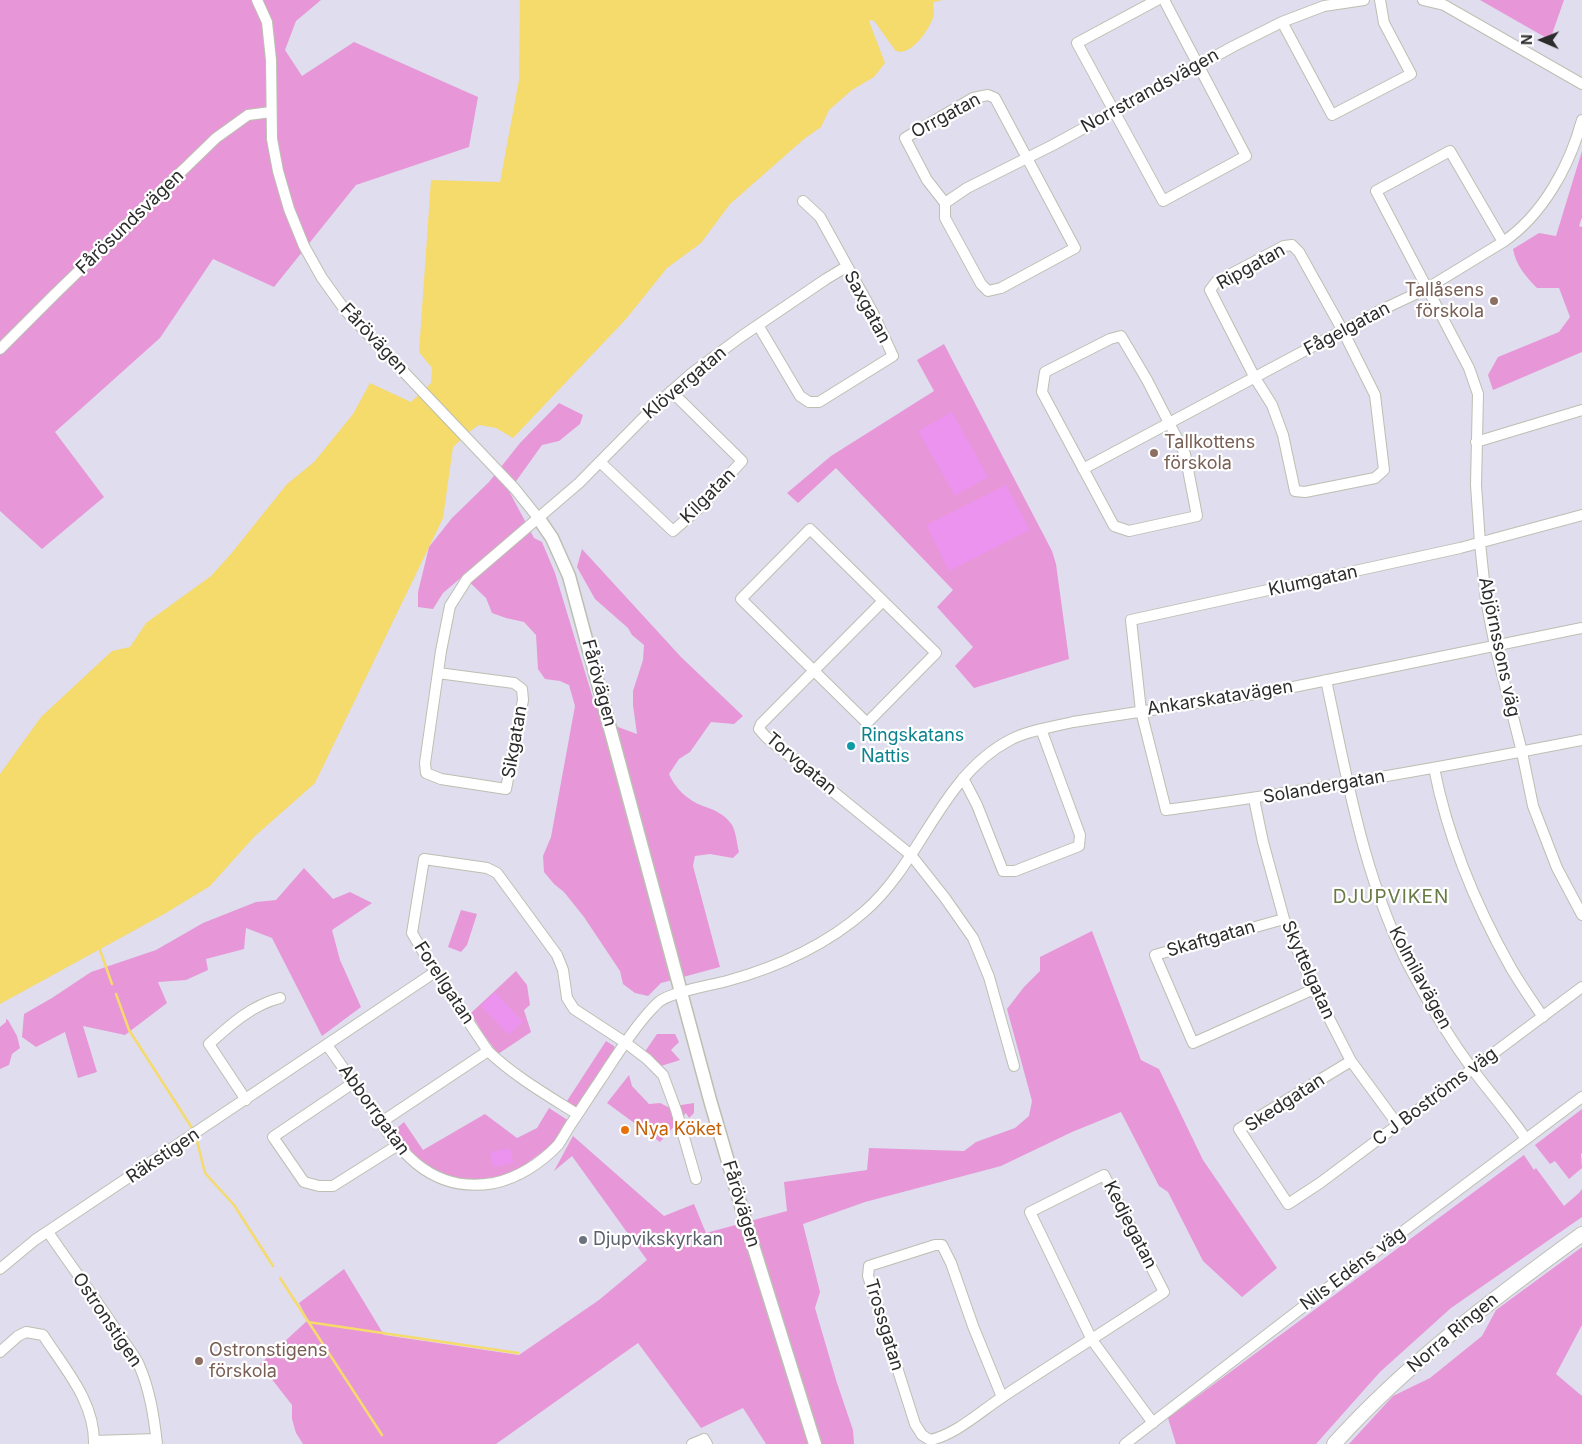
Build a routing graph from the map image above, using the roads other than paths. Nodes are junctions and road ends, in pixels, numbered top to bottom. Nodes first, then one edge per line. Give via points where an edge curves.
1 (258, 0) edge
2 (1157, 0) edge
3 (1164, 0) edge
4 (1364, 0) edge
5 (1380, 0) edge
6 (1423, 0) edge
7 (1282, 22) junction
8 (1198, 65) junction
9 (1582, 84) edge
10 (271, 112) junction
11 (1113, 112) junction
12 (1582, 120) edge
13 (1027, 158) junction
14 (804, 201) dead end
15 (945, 203) junction
16 (1504, 242) junction
17 (846, 267) junction
18 (1426, 289) junction
19 (758, 326) junction
20 (1343, 331) junction
21 (0, 349) edge
22 (1255, 378) junction
23 (671, 392) junction
24 (1582, 410) edge
25 (1170, 424) junction
26 (1476, 442) junction
27 (600, 462) junction
28 (1083, 469) junction
29 (1582, 515) edge
30 (539, 518) junction
31 (1480, 543) junction
32 (884, 602) junction
33 (1582, 628) edge
34 (1495, 646) junction
35 (814, 672) junction
36 (438, 673) junction
37 (1326, 680) junction
38 (1141, 711) junction
39 (1042, 729) junction
40 (1582, 740) edge
41 (1522, 752) junction
42 (1434, 768) junction
43 (963, 778) junction
44 (1348, 782) junction
45 (1254, 799) junction
46 (911, 855) junction
47 (1582, 915) edge
48 (1284, 919) junction
49 (435, 972) junction
50 (1582, 987) edge
51 (1314, 989) junction
52 (682, 993) junction
53 (280, 998) dead end
54 (1543, 1017) junction
55 (626, 1043) junction
56 (327, 1045) junction
57 (488, 1051) junction
58 (1352, 1061) junction
59 (1014, 1066) dead end
60 (1472, 1069) junction
61 (354, 1083) junction
62 (1582, 1096) edge
63 (246, 1100) junction
64 (578, 1114) junction
65 (380, 1123) junction
66 (1398, 1125) junction
67 (1526, 1139) junction
68 (398, 1145) junction
69 (696, 1179) dead end
70 (1288, 1204) joint
71 (48, 1232) junction
72 (1582, 1234) edge
73 (0, 1269) edge
74 (1092, 1340) junction
75 (0, 1352) edge
76 (1002, 1397) junction
77 (1153, 1423) junction
78 (156, 1441) edge
79 (94, 1443) edge
80 (692, 1444) edge
81 (707, 1444) edge
82 (815, 1444) edge
83 (1125, 1444) edge
84 (1334, 1444) edge

1 - 10 street, Fårövägen via 267,22
2 - 11 street via 1077,44
3 - 8 street
4 - 7 street, Norrstrandsvägen via 1324,6
5 - 7 street via 1384,23 1411,74 1332,115
6 - 9 street via 1444,5
7 - 8 street, Norrstrandsvägen
8 - 11 street, Norrstrandsvägen
8 - 11 street via 1246,156 1163,201
10 - 21 street, Fårösundsvägen via 248,115 216,138
10 - 30 street, Fårövägen via 272,139 289,209 322,278 345,310
11 - 13 street, Norrstrandsvägen
12 - 16 street, Fågelgatan via 1559,180 1528,220
13 - 15 street, Norrstrandsvägen via 967,188
13 - 15 street, Orrgatan via 994,98 988,95 973,98 905,138 927,180
13 - 15 street via 1075,248 1001,288 988,291 944,218
14 - 17 street, Saxgatan via 820,217
16 - 18 street, Fågelgatan
16 - 18 street, Abjörnssons väg via 1450,151 1376,191
17 - 19 street, Klövergatan
17 - 19 street, Saxgatan via 893,356 819,402 809,402 800,396
18 - 20 street, Fågelgatan
18 - 26 street, Abjörnssons väg via 1469,368 1478,394
19 - 23 street, Klövergatan via 692,372
20 - 22 street, Fågelgatan
20 - 22 street, Ripgatan via 1292,245 1284,246 1216,282 1210,290
20 - 22 street via 1375,395 1384,470 1375,478 1305,492 1295,491 1283,435 1272,405
22 - 25 street, Fågelgatan
23 - 27 street, Klövergatan
23 - 27 street, Kilgatan via 742,461 698,509 673,531
24 - 26 street
25 - 28 street, Fågelgatan
25 - 28 street via 1186,454 1197,516 1129,531 1114,526
25 - 28 street via 1121,336 1045,372 1042,392
26 - 31 street, Abjörnssons väg
27 - 30 street, Klövergatan
29 - 31 street, Klumgatan
30 - 36 street, Sikgatan via 467,578 450,606
30 - 52 street, Fårövägen via 570,576
31 - 34 street, Abjörnssons väg
31 - 38 street, Klumgatan via 1131,620
32 - 35 street, Torvgatan
32 - 35 street via 936,653 874,716 867,723
32 - 35 street via 810,529 741,600
33 - 34 street, Ankarskatavägen
34 - 37 street, Ankarskatavägen
34 - 41 street, Abjörnssons väg
35 - 46 street, Torvgatan via 759,729
36 - 36 street, Sikgatan via 426,773 441,779 506,789 523,700 522,689 514,683
37 - 38 street, Ankarskatavägen
37 - 44 street, Kolmilavägen
38 - 39 street, Ankarskatavägen
38 - 45 street, Solandergatan via 1166,810
39 - 43 street, Ankarskatavägen via 1012,739 984,757
39 - 43 street via 1080,835 1079,846 1015,871 1003,871
40 - 41 street, Solandergatan
41 - 42 street, Solandergatan
41 - 47 street, Abjörnssons väg via 1533,806 1557,868
42 - 44 street, Solandergatan
42 - 54 street via 1461,863 1512,970
43 - 46 street, Ankarskatavägen
44 - 45 street, Solandergatan
44 - 60 street, Kolmilavägen via 1381,901 1407,961
45 - 48 street, Skyttelgatan
46 - 52 street, Ankarskatavägen via 896,878 866,910 824,941 789,960
46 - 59 street via 973,938 989,977
48 - 51 street, Skyttelgatan
48 - 51 street, Skaftgatan via 1155,955 1193,1043
49 - 55 street, Forellgatan via 412,933 424,859 487,868 508,886 557,955 567,998 574,1009
49 - 56 street, Räkstigen
49 - 57 street, Forellgatan
50 - 54 street, C J Boströms väg
51 - 58 street, Skyttelgatan
52 - 55 street, Abborrgatan via 660,1001
52 - 82 street, Fårövägen via 744,1218
53 - 63 street via 236,1020 209,1044
54 - 60 street, C J Boströms väg
55 - 64 street, Abborrgatan
55 - 69 street via 663,1075
56 - 61 street, Abborrgatan
56 - 63 street, Räkstigen
57 - 64 street, Forellgatan via 499,1062
57 - 65 street
58 - 66 street, Skyttelgatan
58 - 70 street, Skedgatan via 1239,1129
60 - 66 street, C J Boströms väg
60 - 67 street, Kolmilavägen
61 - 65 street, Abborrgatan
61 - 68 street via 273,1137 304,1182 333,1186
62 - 67 street, Nils Edéns väg
63 - 71 street, Räkstigen
64 - 68 street, Abborrgatan via 558,1144 530,1169 506,1180 482,1185 452,1182 428,1173
65 - 68 street, Abborrgatan
66 - 70 street, C J Boströms väg
67 - 77 street, Nils Edéns väg
71 - 73 street, Räkstigen
71 - 78 street, Ostronstigen via 139,1365 149,1393
72 - 84 main road, Norra Ringen via 1459,1326 1396,1380
74 - 74 street, Kedjegatan via 1030,1212 1104,1175 1164,1292
74 - 76 street, Trossgatan
74 - 77 street, Kedjegatan
75 - 79 street via 26,1332 43,1335 80,1390 89,1410
76 - 76 street, Trossgatan via 942,1438 930,1440 922,1435 915,1424 868,1276 868,1266 942,1245
77 - 83 street, Nils Edéns väg
78 - 79 street
80 - 81 street via 704,1439

